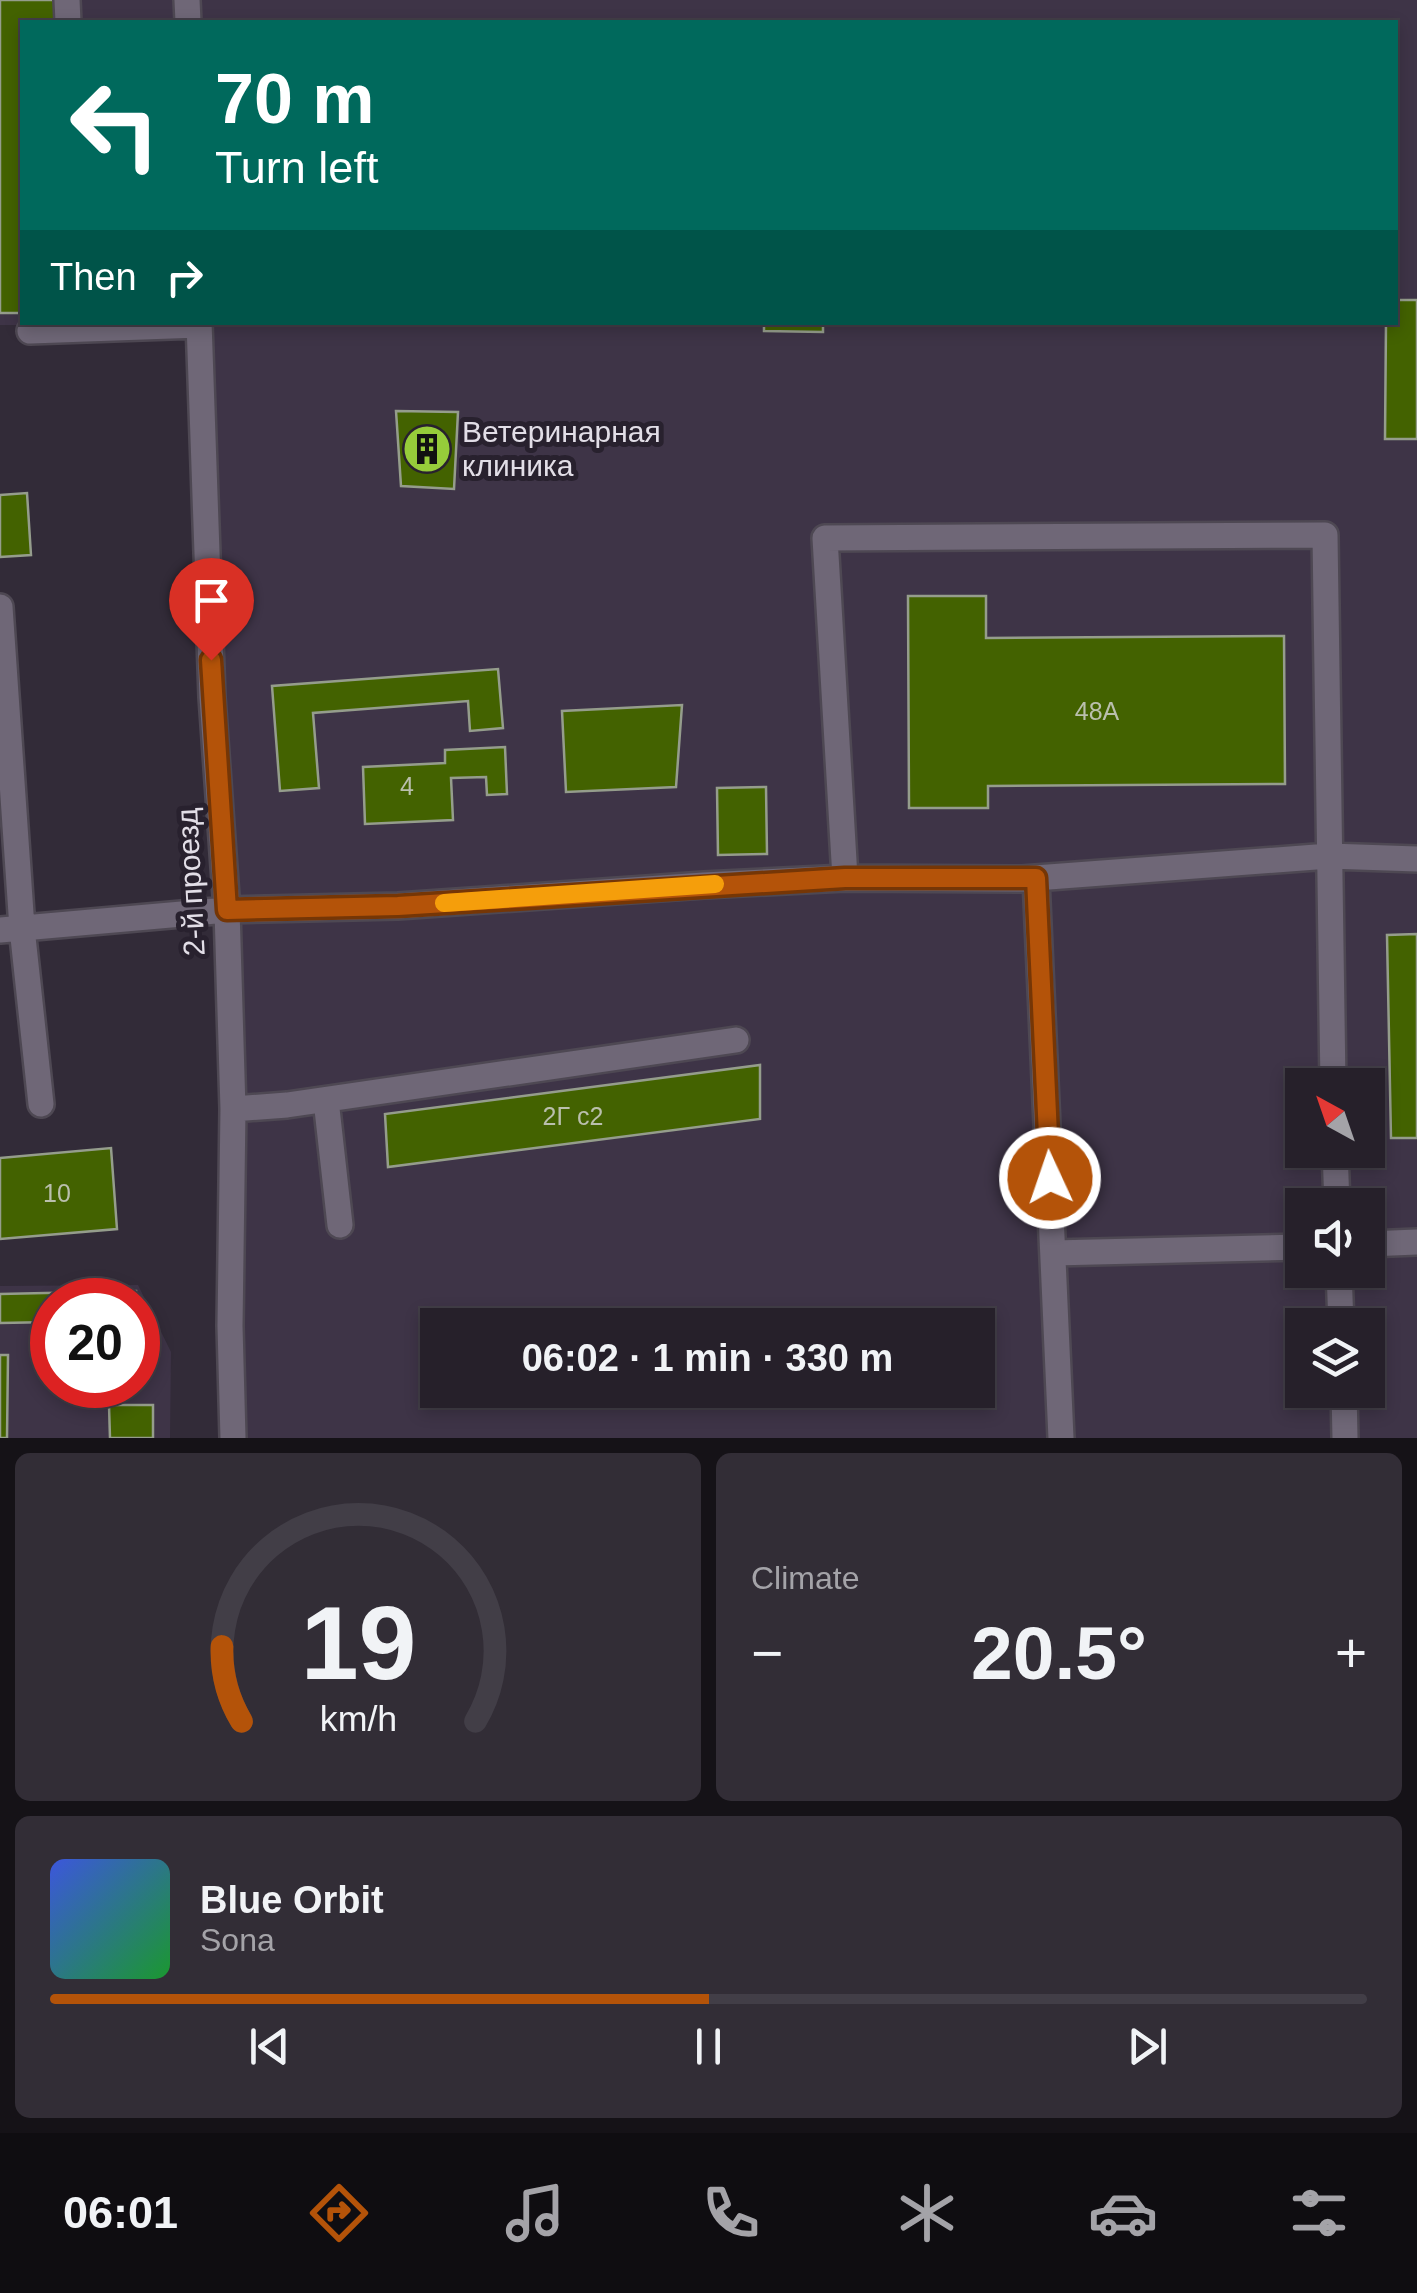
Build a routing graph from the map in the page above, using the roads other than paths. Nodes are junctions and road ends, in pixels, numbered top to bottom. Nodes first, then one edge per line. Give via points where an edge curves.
1 (80, 325) edge
2 (199, 325) edge
3 (30, 330) dead end
4 (0, 607) edge
5 (1329, 856) junction
6 (1417, 859) edge
7 (845, 878) junction
8 (1022, 878) junction
9 (227, 910) junction
10 (11, 929) edge
11 (736, 1040) dead end
12 (1332, 1068) edge
13 (326, 1100) junction
14 (41, 1104) dead end
15 (233, 1108) junction
16 (340, 1224) dead end
17 (1417, 1242) edge
18 (1385, 1243) edge
19 (1285, 1247) edge
20 (1053, 1253) junction
21 (1345, 1408) edge
22 (233, 1438) edge
23 (1061, 1438) edge
24 (1346, 1438) edge

1 - 3 street
2 - 9 street, 2-й проезд
4 - 10 street
5 - 6 street
5 - 7 street via 1325,535 825,538
5 - 8 street
5 - 12 street
7 - 8 street
7 - 9 street
8 - 20 street via 1036,878
9 - 10 street
9 - 15 street, 2-й проезд
10 - 14 street
11 - 13 street
13 - 15 street
13 - 16 street
15 - 22 street, 2-й проезд
17 - 18 street
19 - 20 street
20 - 23 street
21 - 24 street

